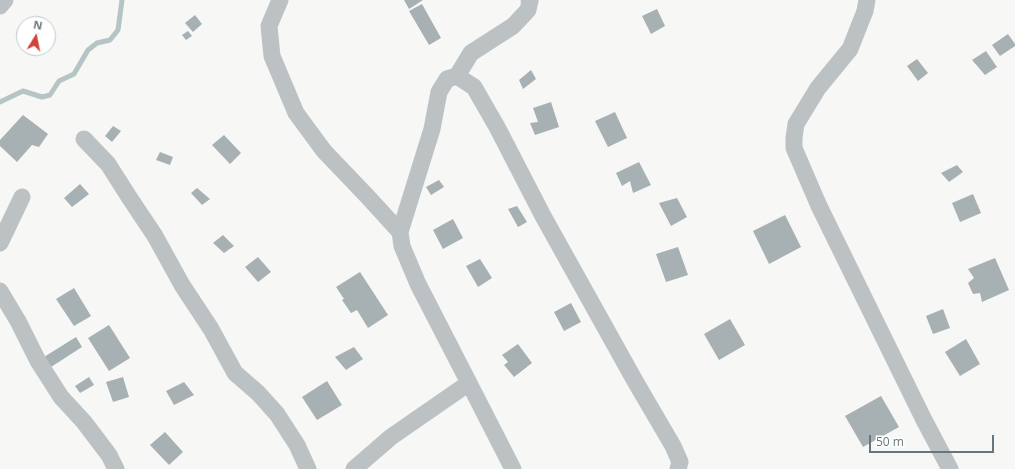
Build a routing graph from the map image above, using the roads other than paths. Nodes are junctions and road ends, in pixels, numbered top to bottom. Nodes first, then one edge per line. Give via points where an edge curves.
1 (5, 0) edge
2 (280, 0) edge
3 (529, 0) edge
4 (867, 0) edge
5 (0, 6) edge
6 (457, 76) junction
7 (84, 139) dead end
8 (22, 197) dead end
9 (400, 232) junction
10 (0, 243) edge
11 (0, 291) edge
12 (469, 383) junction
13 (116, 469) edge
14 (308, 469) edge
15 (354, 469) edge
16 (513, 469) edge
17 (678, 469) edge
18 (950, 469) edge

1 - 5 street
2 - 9 street via 269,26 272,56 296,113 324,152
3 - 6 street via 528,10 523,16 513,26 471,53
4 - 18 street via 850,48 818,88 796,124 794,148
6 - 9 street via 447,79 439,92 432,129
6 - 17 street via 474,87 497,127 542,216 673,446 680,462
7 - 14 street via 108,164 155,236 235,373 277,414 298,445
8 - 10 street
9 - 12 street via 402,246 418,284
11 - 13 street via 61,397 84,422 109,455
12 - 15 street via 391,437
12 - 16 street

